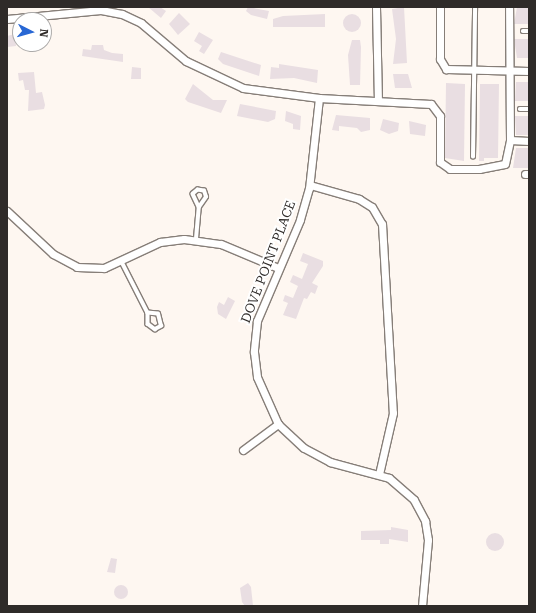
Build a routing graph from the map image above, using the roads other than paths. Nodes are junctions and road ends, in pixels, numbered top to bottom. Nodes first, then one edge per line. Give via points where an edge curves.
1 (376, 7) edge
2 (440, 7) edge
3 (475, 7) edge
4 (509, 7) edge
5 (101, 8) edge
6 (7, 19) edge
7 (529, 31) edge
8 (523, 32) dead end
9 (474, 71) junction
10 (508, 71) junction
11 (529, 71) edge
12 (319, 98) junction
13 (378, 100) junction
14 (520, 109) dead end
15 (529, 109) edge
16 (510, 140) junction
17 (529, 141) edge
18 (473, 157) dead end
19 (310, 185) junction
20 (199, 207) junction
21 (7, 211) edge
22 (196, 239) junction
23 (122, 262) junction
24 (278, 268) junction
25 (148, 313) junction
26 (278, 424) junction
27 (243, 450) dead end
28 (379, 474) junction
29 (422, 606) edge

1 - 13 street
2 - 9 street via 442,65 451,71
3 - 9 lane
4 - 10 street
5 - 6 street
5 - 12 street via 141,23 186,61 228,83 267,93
7 - 8 lane
9 - 10 street
9 - 18 lane
10 - 11 street
10 - 16 street
12 - 13 street
12 - 19 street, DOVE POINT PLACE
13 - 16 street via 436,107 440,116 440,162 450,169 498,168 505,164
14 - 15 lane
16 - 17 street
19 - 24 street, DOVE POINT PLACE via 300,220
19 - 28 street via 341,192 366,203 372,207 382,224 392,413
20 - 20 lane via 206,197 204,191 198,190 193,194
20 - 22 lane
21 - 23 street via 69,265 99,269
22 - 23 street via 160,242
22 - 24 street via 228,246
23 - 25 lane
24 - 26 street, DOVE POINT PLACE via 257,321 254,352 257,377
25 - 25 lane via 148,324 155,329 161,326 158,314
26 - 27 street
26 - 28 street, DOVE POINT PLACE via 315,455 341,466
28 - 29 street, DOVE POINT PLACE via 407,491 425,520 429,550

